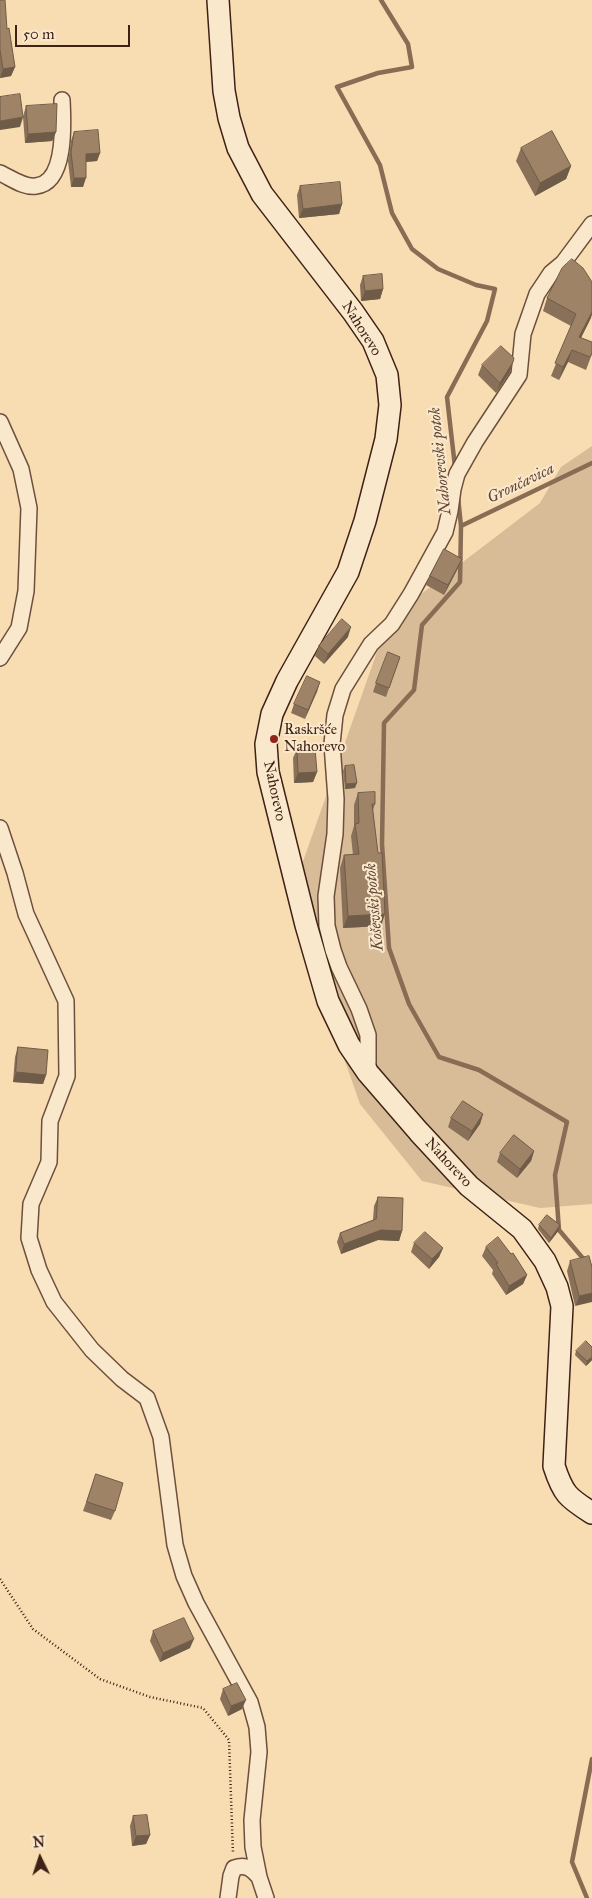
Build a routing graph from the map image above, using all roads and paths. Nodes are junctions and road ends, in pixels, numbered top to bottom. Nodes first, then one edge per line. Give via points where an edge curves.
1 (218, 0) edge
2 (62, 100) dead end
3 (0, 173) edge
4 (592, 224) edge
5 (0, 422) edge
6 (0, 658) edge
7 (0, 828) edge
8 (368, 1073) junction
9 (592, 1514) edge
10 (0, 1579) edge
11 (234, 1868) junction
12 (259, 1877) junction
13 (228, 1898) edge
14 (266, 1898) edge

1 - 8 street, Nahorevo via 224,91 238,148 262,194 373,341 387,376 390,405 386,439 362,530 348,572 272,714 266,744 271,782 328,1001 349,1045
2 - 3 street via 62,150 47,182 37,186 26,185
4 - 8 street via 537,294 524,334 519,374 457,474 445,532 436,551 392,624 371,644 343,689 335,715 332,744 335,834 326,896 327,926 332,950 360,1009 368,1035
5 - 6 street via 21,469 29,508 26,591 19,628
7 - 12 street via 26,914 66,1002 67,1076 50,1121 49,1162 31,1204 29,1238 54,1302 92,1350 147,1398 160,1437 175,1545 184,1576 250,1702 257,1727 259,1752 252,1820
8 - 9 street, Nahorevo via 469,1186 522,1230 545,1262 562,1306 554,1466 561,1487 571,1500
10 - 11 path via 33,1629 100,1680 203,1708 229,1740
11 - 12 street via 242,1865
11 - 13 street
12 - 14 street

